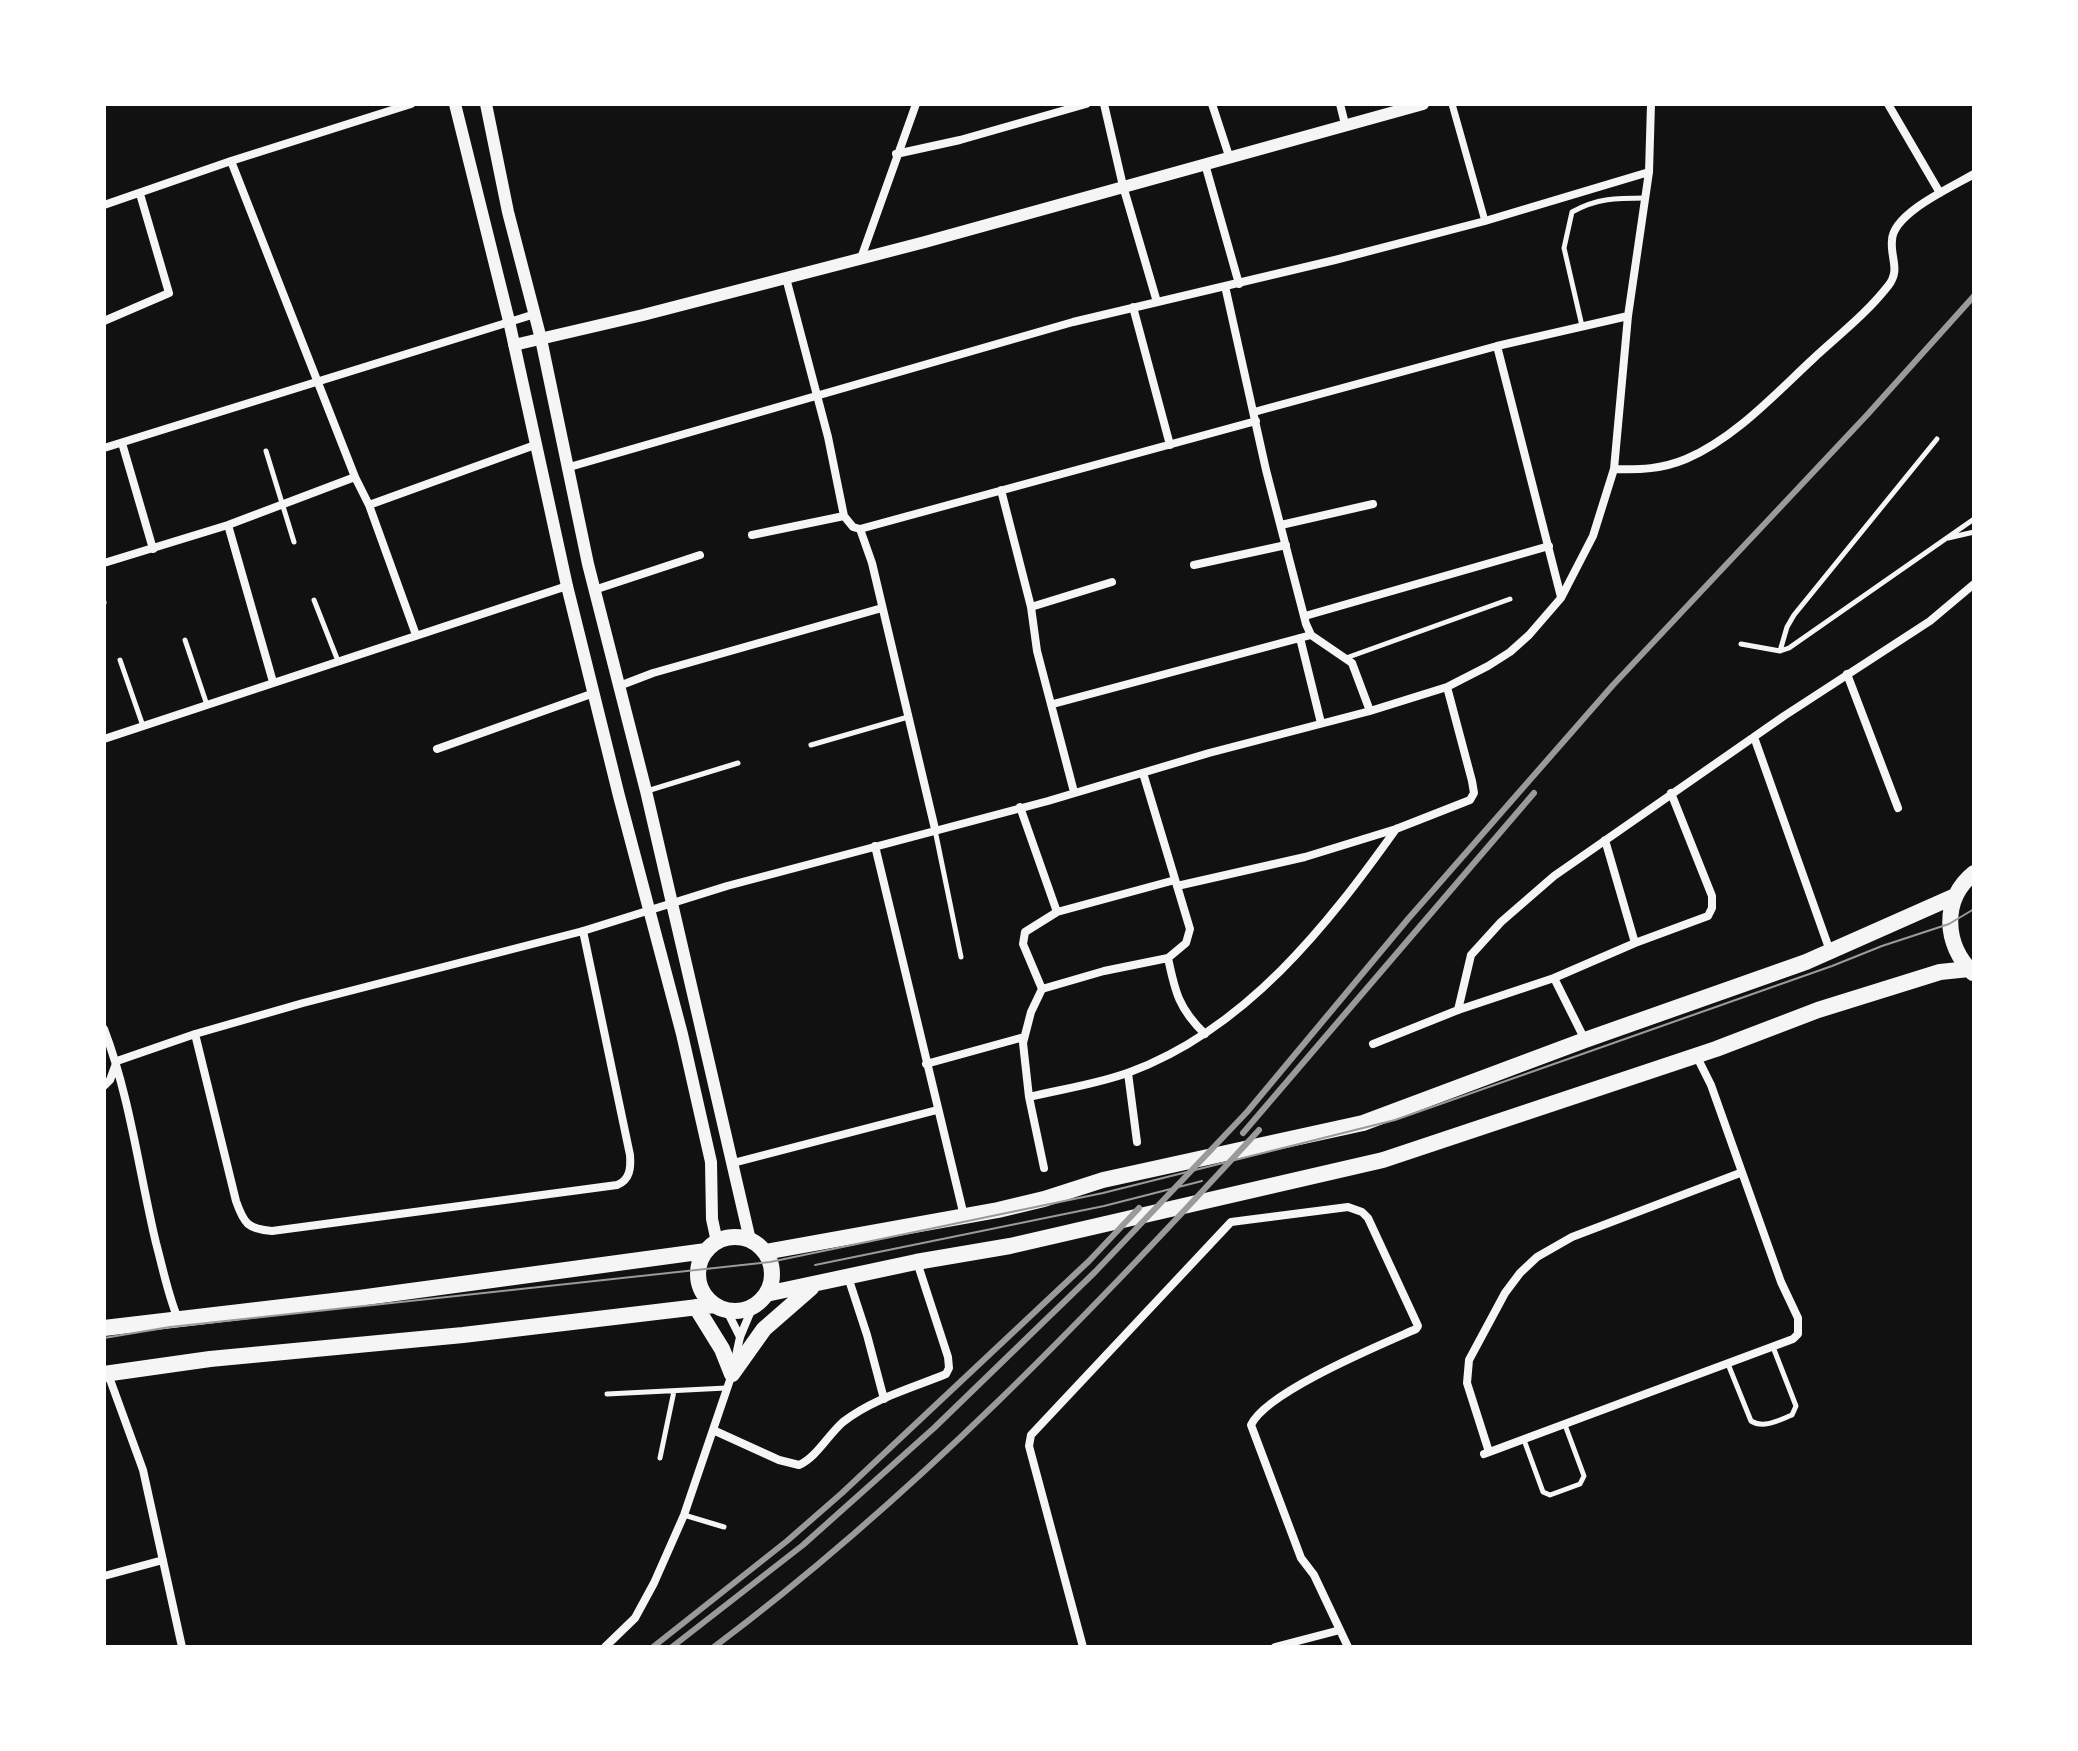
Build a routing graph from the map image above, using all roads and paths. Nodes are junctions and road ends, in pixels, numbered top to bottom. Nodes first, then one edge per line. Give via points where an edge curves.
1 (411, 104) edge
2 (455, 104) edge
3 (486, 104) edge
4 (916, 104) edge
5 (1086, 104) edge
6 (1104, 104) edge
7 (1212, 104) edge
8 (1340, 104) edge
9 (1423, 104) edge
10 (1452, 104) edge
11 (1651, 104) edge
12 (1888, 104) edge
13 (1345, 124) junction
14 (896, 154) junction
15 (1229, 156) junction
16 (231, 161) junction
17 (1205, 164) junction
18 (1649, 172) junction
19 (1974, 174) edge
20 (1123, 186) junction
21 (1940, 193) junction
22 (140, 194) junction
23 (1645, 198) junction
24 (104, 205) edge
25 (1485, 221) junction
26 (861, 258) junction
27 (786, 278) junction
28 (1239, 284) junction
29 (1225, 286) junction
30 (1157, 302) junction
31 (1133, 307) junction
32 (535, 314) junction
33 (1628, 316) junction
34 (104, 321) edge
35 (509, 321) junction
36 (1582, 327) junction
37 (541, 339) junction
38 (514, 345) junction
39 (1497, 346) junction
40 (317, 381) junction
41 (816, 397) junction
42 (1255, 417) junction
43 (1937, 439) dead end
44 (122, 443) junction
45 (535, 445) junction
46 (1170, 445) junction
47 (104, 448) edge
48 (266, 451) dead end
49 (566, 468) junction
50 (1614, 469) junction
51 (355, 477) junction
52 (1001, 490) junction
53 (282, 504) junction
54 (1373, 504) dead end
55 (369, 505) junction
56 (844, 516) junction
57 (1974, 519) edge
58 (228, 525) junction
59 (1281, 525) junction
60 (860, 529) junction
61 (1974, 532) edge
62 (752, 535) dead end
63 (1946, 538) junction
64 (294, 542) dead end
65 (1286, 545) junction
66 (1549, 546) junction
67 (153, 549) junction
68 (700, 555) dead end
69 (104, 563) edge
70 (1194, 565) dead end
71 (1112, 582) dead end
72 (1974, 584) edge
73 (567, 586) junction
74 (594, 590) junction
75 (1561, 598) junction
76 (1510, 599) dead end
77 (314, 600) dead end
78 (1031, 607) junction
79 (882, 608) junction
80 (1305, 616) junction
81 (416, 635) junction
82 (1311, 635) junction
83 (1300, 638) junction
84 (185, 640) dead end
85 (1741, 644) dead end
86 (1780, 651) junction
87 (1346, 658) junction
88 (120, 660) dead end
89 (338, 661) junction
90 (1847, 674) junction
91 (273, 682) junction
92 (619, 686) junction
93 (1447, 687) junction
94 (594, 693) junction
95 (1053, 704) junction
96 (207, 705) junction
97 (1370, 711) junction
98 (909, 717) junction
99 (1321, 723) junction
100 (143, 726) junction
101 (1754, 737) junction
102 (104, 739) edge
103 (811, 745) dead end
104 (437, 749) dead end
105 (738, 763) dead end
106 (1143, 773) junction
107 (646, 791) junction
108 (1074, 792) junction
109 (1671, 793) junction
110 (1020, 807) junction
111 (1898, 808) dead end
112 (935, 829) junction
113 (1396, 829) junction
114 (1605, 840) junction
115 (875, 846) junction
116 (1974, 873) edge
117 (1176, 883) junction
118 (1955, 896) junction
119 (672, 905) junction
120 (649, 909) junction
121 (1057, 912) junction
122 (583, 931) junction
123 (1635, 943) junction
124 (1830, 952) junction
125 (961, 957) dead end
126 (1168, 958) junction
127 (1972, 971) edge
128 (1554, 978) junction
129 (1042, 989) junction
130 (1458, 1010) junction
131 (104, 1029) edge
132 (195, 1034) junction
133 (1205, 1034) junction
134 (1024, 1037) junction
135 (1585, 1040) junction
136 (1373, 1044) dead end
137 (1695, 1055) junction
138 (117, 1061) junction
139 (926, 1064) junction
140 (1128, 1073) junction
141 (104, 1086) edge
142 (1029, 1097) junction
143 (937, 1110) junction
144 (1137, 1142) dead end
145 (733, 1163) junction
146 (1044, 1168) dead end
147 (1740, 1173) junction
148 (964, 1216) junction
149 (750, 1240) junction
150 (711, 1246) junction
151 (765, 1252) junction
152 (916, 1262) junction
153 (848, 1277) junction
154 (815, 1284) junction
155 (766, 1294) junction
156 (753, 1306) junction
157 (696, 1307) junction
158 (720, 1307) junction
159 (178, 1319) junction
160 (104, 1328) edge
161 (740, 1337) junction
162 (1773, 1347) junction
163 (1728, 1364) junction
164 (106, 1373) edge
165 (729, 1381) junction
166 (674, 1391) junction
167 (607, 1394) dead end
168 (884, 1399) junction
169 (1565, 1425) junction
170 (713, 1430) junction
171 (1523, 1440) junction
172 (660, 1458) dead end
173 (684, 1515) junction
174 (724, 1527) dead end
175 (163, 1560) junction
176 (104, 1576) edge
177 (1340, 1630) junction
178 (182, 1647) edge
179 (605, 1647) edge
180 (1083, 1647) edge
181 (1275, 1647) edge
182 (1348, 1647) edge

1 - 16 street
2 - 35 street
3 - 32 street
4 - 14 street
5 - 14 street
6 - 20 street
7 - 15 street
8 - 13 street
9 - 13 street
10 - 25 street
11 - 18 street
12 - 21 street
13 - 15 street
14 - 26 street
15 - 17 street
16 - 22 street
16 - 40 street
17 - 20 street
17 - 28 street
18 - 23 street
18 - 25 street
19 - 21 street
20 - 26 street
20 - 30 street
21 - 50 street via 1897,223 1891,241 1896,271 1882,293 1721,440 1659,468
22 - 24 street
22 - 34 street via 169,293
23 - 33 street
23 - 36 lane via 1590,202 1572,212 1564,248
25 - 28 street
26 - 27 street
27 - 37 street
27 - 41 street
28 - 29 street
29 - 30 street
29 - 42 street
30 - 31 street
31 - 41 street
31 - 46 street
32 - 35 street
32 - 37 street
33 - 36 street
33 - 50 street
35 - 38 street
35 - 40 street
36 - 39 street
37 - 38 street
37 - 49 street
38 - 45 street
39 - 42 street
39 - 66 street
40 - 44 street
40 - 51 street
41 - 49 street
41 - 56 street
42 - 46 street
42 - 59 street
43 - 86 lane via 1794,615
44 - 47 street
44 - 67 street
45 - 55 street
45 - 73 street
46 - 52 street
48 - 53 lane
49 - 74 street
50 - 75 street via 1593,536
51 - 53 street
51 - 55 street
52 - 60 street
52 - 78 street
53 - 58 street
53 - 64 lane
54 - 59 street
55 - 81 street
56 - 60 street
56 - 62 street
57 - 63 lane
58 - 67 street
58 - 91 street
59 - 65 street
60 - 79 street
61 - 63 lane
63 - 86 lane
65 - 70 street
65 - 80 street
66 - 75 street
66 - 80 street
67 - 69 street
68 - 74 street
71 - 78 street
72 - 90 street via 1930,621
73 - 81 street
73 - 94 street
74 - 92 street
75 - 93 street via 1510,652
76 - 87 lane
77 - 89 lane
78 - 95 street
79 - 92 street
79 - 98 street
80 - 82 street
81 - 89 street
82 - 83 street
82 - 87 street
83 - 95 street
83 - 99 street
84 - 96 lane
85 - 86 lane
87 - 97 street
88 - 100 lane
89 - 91 street
90 - 101 street
90 - 111 street
91 - 96 street
92 - 107 street
93 - 97 street
93 - 113 street via 1473,796
94 - 104 street
94 - 120 street
95 - 108 street
96 - 100 street
97 - 99 street
98 - 103 lane
98 - 112 street
99 - 106 street
100 - 102 street
101 - 109 street
101 - 124 street
105 - 107 lane
106 - 108 street
106 - 117 street
107 - 119 street
108 - 110 street
109 - 114 street
109 - 123 street via 1712,896 1712,908 1703,919
110 - 112 street
110 - 121 street
112 - 115 street
112 - 125 lane
113 - 117 street via 1305,857
113 - 133 street via 1353,890 1286,966
114 - 123 street
114 - 130 street via 1554,876 1480,943 1467,963
115 - 119 street
115 - 139 street
116 - 118 main road
117 - 121 street
117 - 126 street via 1190,938
118 - 124 main road
118 - 127 main road via 1950,934
119 - 120 street
119 - 145 street
120 - 122 street
120 - 150 street via 711,1162
121 - 129 street via 1023,936
122 - 132 street
122 - 132 street via 630,1155 627,1179 617,1185 257,1230 245,1222 236,1201
123 - 128 street
124 - 135 main road
126 - 129 street
126 - 133 street via 1180,1005
127 - 137 main road via 1940,972
128 - 130 street
128 - 135 street
129 - 134 street
130 - 136 street
131 - 138 street
132 - 138 street
133 - 140 street
134 - 139 street
134 - 142 street
135 - 148 main road via 1390,1115
137 - 147 street via 1711,1085
137 - 152 main road via 1383,1160 1010,1246
138 - 141 street
138 - 159 street
139 - 143 street
140 - 142 street
140 - 144 street
142 - 146 street
143 - 145 street
143 - 148 street
145 - 149 street
147 - 162 street via 1800,1325 1797,1336
147 - 171 street via 1572,1237 1520,1273 1476,1343 1466,1374 1486,1453
148 - 151 main road
149 - 150 main road via 728,1238
149 - 151 main road
150 - 158 main road via 698,1271 699,1282
150 - 159 main road
151 - 155 main road via 772,1273
152 - 153 main road
152 - 168 street via 949,1368 946,1374
153 - 154 main road
153 - 168 street
154 - 155 main road
154 - 165 main road via 764,1329
155 - 156 main road
156 - 158 main road
156 - 161 street
157 - 158 main road
157 - 164 main road
157 - 165 main road via 722,1349
158 - 161 street
159 - 160 main road
161 - 165 street
162 - 163 street
162 - 163 lane via 1796,1406 1792,1415 1777,1421 1751,1421
163 - 169 street
164 - 175 street via 143,1470
165 - 166 lane
165 - 170 street
166 - 167 lane
166 - 172 lane
168 - 170 street via 845,1421 799,1465
169 - 171 street
169 - 171 lane via 1584,1480 1569,1489 1543,1492
170 - 173 street
173 - 174 lane
173 - 179 street via 648,1598
175 - 176 street
175 - 178 street
177 - 180 street via 1301,1558 1251,1425 1291,1389 1418,1326 1368,1218 1348,1207 1231,1222 1031,1435 1029,1446 1050,1533
177 - 181 street
177 - 182 street

